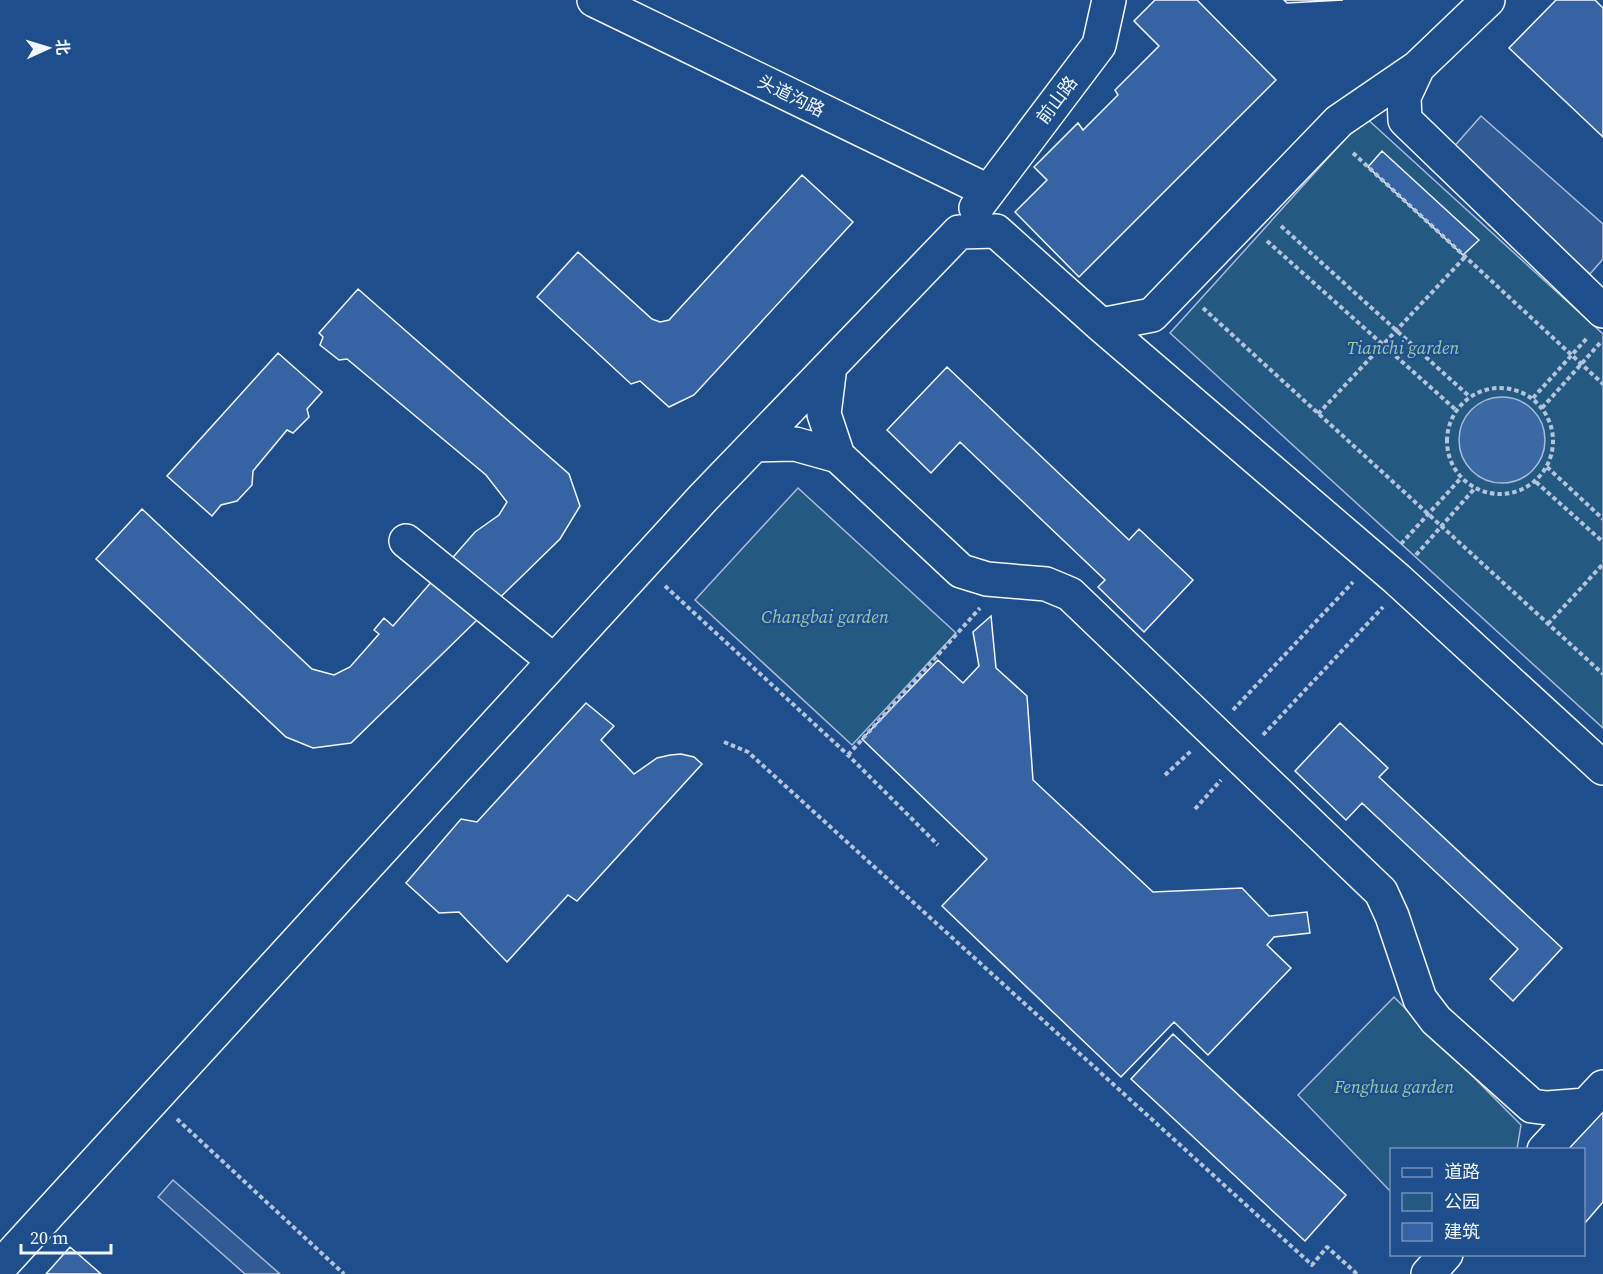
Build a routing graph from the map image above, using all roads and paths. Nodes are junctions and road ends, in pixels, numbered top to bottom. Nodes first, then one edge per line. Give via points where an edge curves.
1 (594, 0) edge
2 (1109, 0) edge
3 (1488, 0) edge
4 (1418, 67) junction
5 (1359, 108) junction
6 (1405, 120) junction
7 (1351, 151) dead end
8 (988, 191) junction
9 (1251, 213) junction
10 (959, 232) junction
11 (1466, 257) junction
12 (1197, 303) dead end
13 (1152, 315) junction
14 (1597, 323) edge
15 (1101, 325) junction
16 (1396, 331) junction
17 (1603, 340) edge
18 (1383, 345) junction
19 (1571, 355) junction
20 (1581, 364) junction
21 (830, 366) junction
22 (1149, 366) junction
23 (1603, 384) edge
24 (1470, 397) junction
25 (1533, 398) junction
26 (1542, 408) junction
27 (1456, 410) junction
28 (1318, 414) junction
29 (754, 445) junction
30 (838, 456) junction
31 (1547, 467) junction
32 (1461, 477) junction
33 (1536, 482) junction
34 (1475, 488) junction
35 (1428, 514) junction
36 (1603, 519) edge
37 (1441, 526) junction
38 (406, 541) dead end
39 (1603, 543) edge
40 (1401, 544) dead end
41 (1415, 557) dead end
42 (1603, 564) edge
43 (642, 565) junction
44 (1357, 578) dead end
45 (1383, 606) dead end
46 (1548, 624) junction
47 (965, 625) dead end
48 (554, 661) junction
49 (1603, 674) edge
50 (1213, 731) junction
51 (724, 742) dead end
52 (848, 755) junction
53 (1241, 759) junction
54 (1603, 768) edge
55 (1195, 809) dead end
56 (938, 844) dead end
57 (1595, 1096) edge
58 (155, 1097) junction
59 (1532, 1106) junction
60 (1535, 1148) edge
61 (1545, 1148) edge
62 (1444, 1256) edge
63 (0, 1266) edge
64 (344, 1274) edge
65 (1357, 1274) edge
66 (1428, 1274) edge

1 - 8 street, 头道沟路
2 - 8 street, 前山路 via 1099,45
3 - 4 street
4 - 5 street
4 - 6 street via 1404,98
5 - 6 street via 1382,109
5 - 9 street via 1339,121
6 - 14 street
7 - 11 path
8 - 10 street, 前山路
9 - 13 street
9 - 16 path
9 - 18 path
10 - 15 street via 996,231
10 - 21 street, 前山路
11 - 16 path
11 - 19 path
12 - 28 path
13 - 15 street
13 - 22 street
14 - 19 path
15 - 22 street
16 - 18 path
16 - 24 path
17 - 20 path
18 - 27 path
18 - 28 path
19 - 20 path
19 - 25 path
20 - 23 path
20 - 26 path
21 - 29 street, 前山路
21 - 30 street via 824,414
22 - 54 street via 1397,579
24 - 25 path via 1504,387
24 - 27 path
25 - 26 path
26 - 31 path via 1553,432 1554,450
27 - 32 path via 1446,440 1449,457
28 - 35 path
29 - 30 street via 795,444
29 - 43 street, 前山路
30 - 50 street via 961,571 987,579 1046,584 1070,594
31 - 33 path
31 - 36 path
32 - 34 path
32 - 35 path
33 - 34 path via 1503,495
33 - 39 path
34 - 37 path
35 - 37 path
35 - 40 path
37 - 41 path
37 - 46 path
38 - 48 street
42 - 46 path
43 - 48 street, 前山路
43 - 52 path
44 - 50 path
45 - 53 path
46 - 49 path
47 - 52 path
48 - 58 street, 前山路
50 - 53 street
51 - 65 path via 748,752 1312,1265 1327,1247
52 - 56 path
53 - 55 path
53 - 59 street via 1381,892 1420,999 1436,1020
57 - 59 street via 1547,1108
57 - 61 street
58 - 63 street, 前山路
58 - 64 path
59 - 60 street via 1538,1123
62 - 66 street

